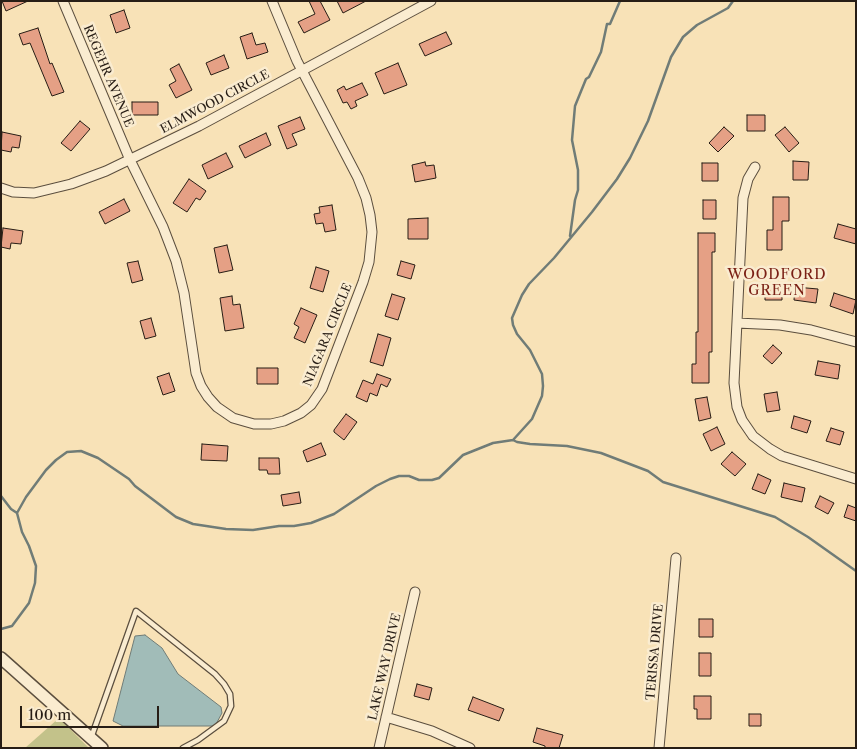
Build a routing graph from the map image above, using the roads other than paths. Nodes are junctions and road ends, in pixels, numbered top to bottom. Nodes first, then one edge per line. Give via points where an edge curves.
1 (63, 1) edge
2 (272, 1) edge
3 (431, 1) edge
4 (301, 71) junction
5 (130, 160) junction
6 (755, 167) dead end
7 (1, 188) edge
8 (737, 323) junction
9 (856, 342) edge
10 (856, 479) edge
11 (676, 558) dead end
12 (415, 592) dead end
13 (1, 658) edge
14 (386, 717) junction
15 (91, 738) junction
16 (102, 748) edge
17 (183, 748) edge
18 (379, 748) edge
19 (470, 748) edge
20 (659, 748) edge

1 - 5 street, REGEHR AVENUE
2 - 4 street, NIAGARA CIRCLE
3 - 4 street, ELMWOOD CIRCLE
4 - 5 street, ELMWOOD CIRCLE
4 - 5 street, NIAGARA CIRCLE via 358,178 366,198 372,232 363,282 322,390 296,416 272,424 254,424 223,412 208,397 196,373 176,260
5 - 7 street, ELMWOOD CIRCLE via 58,188 27,193
6 - 8 street via 743,198
8 - 9 street via 811,330
8 - 10 street via 734,394 742,420 753,436 782,456
11 - 20 street, TERISSA DRIVE
12 - 14 street, LAKE WAY DRIVE
13 - 15 street
14 - 18 street, LAKE WAY DRIVE
14 - 19 street via 424,728
15 - 16 street
15 - 17 lane via 136,611 215,674 230,694 230,706 224,721

